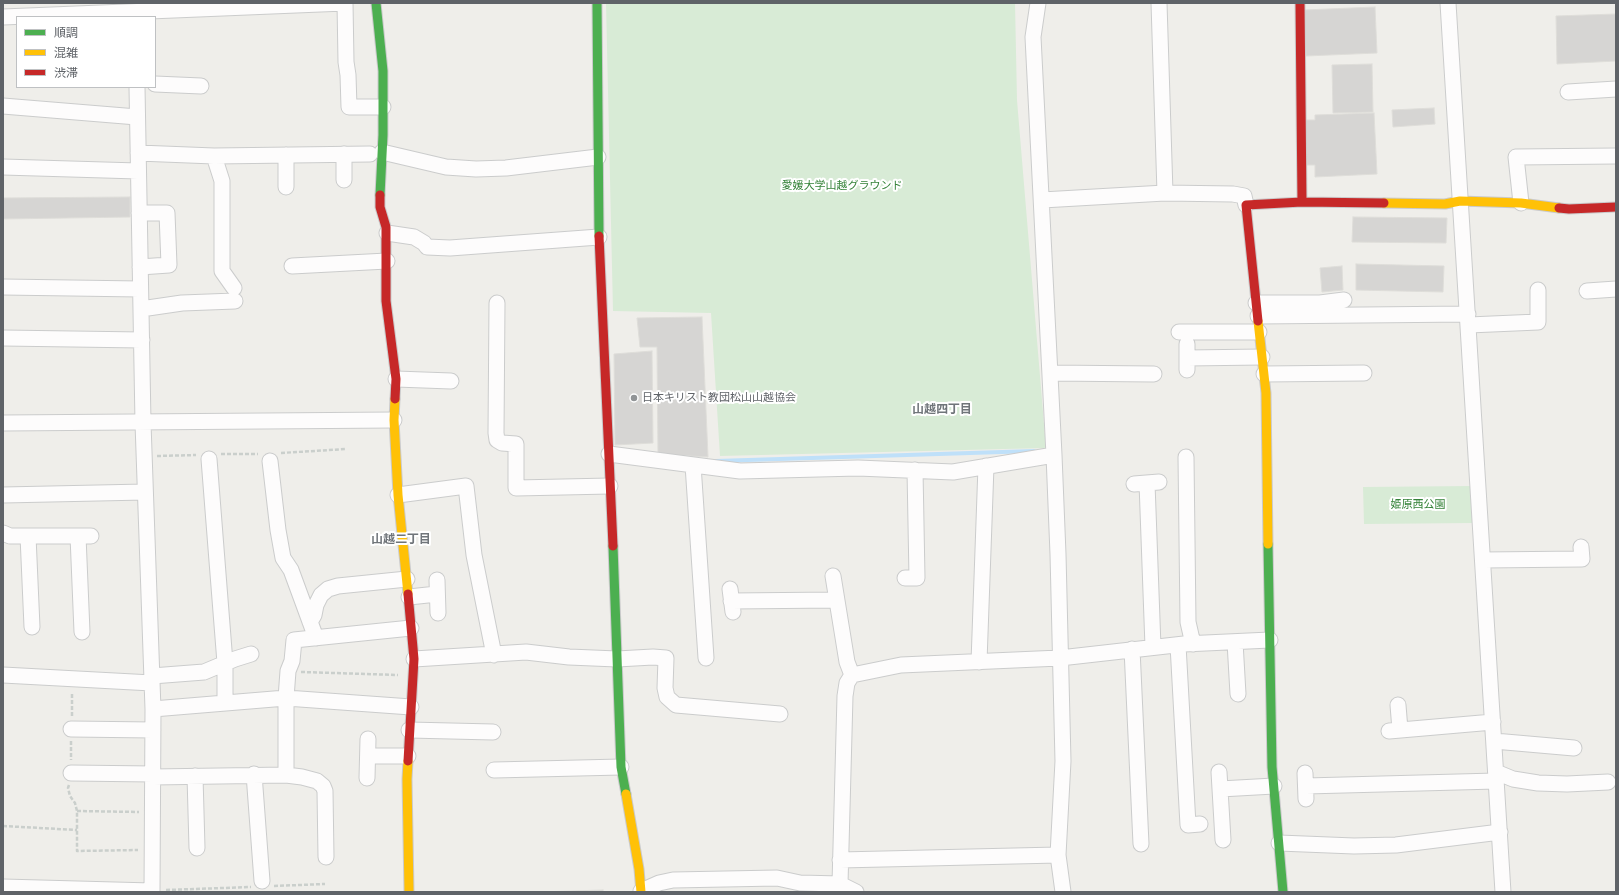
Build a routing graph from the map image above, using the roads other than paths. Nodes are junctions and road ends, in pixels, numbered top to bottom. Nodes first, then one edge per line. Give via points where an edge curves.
1 (345, 3) edge
2 (376, 3) edge
3 (597, 3) edge
4 (1038, 3) edge
5 (1159, 3) edge
6 (1300, 3) edge
7 (1448, 3) edge
8 (217, 6) edge
9 (136, 11) edge
10 (71, 16) edge
11 (3, 17) edge
12 (16, 17) edge
13 (156, 84) edge
14 (201, 86) dead end
15 (137, 88) edge
16 (1616, 89) edge
17 (1568, 92) dead end
18 (3, 106) edge
19 (383, 107) junction
20 (137, 117) junction
21 (138, 153) junction
22 (376, 153) junction
23 (344, 154) junction
24 (286, 155) junction
25 (214, 156) junction
26 (1616, 156) edge
27 (598, 157) junction
28 (3, 167) edge
29 (138, 172) junction
30 (344, 180) dead end
31 (286, 187) dead end
32 (1165, 193) junction
33 (1042, 200) junction
34 (1460, 201) junction
35 (1302, 202) junction
36 (1521, 203) junction
37 (1246, 205) junction
38 (1616, 207) edge
39 (139, 213) junction
40 (387, 233) junction
41 (599, 237) junction
42 (387, 262) junction
43 (140, 266) junction
44 (292, 266) dead end
45 (3, 287) edge
46 (140, 289) junction
47 (1616, 289) edge
48 (1538, 290) dead end
49 (1587, 291) dead end
50 (1344, 300) dead end
51 (497, 303) dead end
52 (141, 309) junction
53 (1257, 310) junction
54 (1468, 320) junction
55 (1259, 332) junction
56 (3, 338) edge
57 (142, 340) junction
58 (1262, 357) junction
59 (1364, 372) dead end
60 (1050, 373) junction
61 (1154, 374) dead end
62 (1264, 374) junction
63 (396, 379) junction
64 (451, 380) dead end
65 (394, 420) junction
66 (3, 423) edge
67 (142, 423) junction
68 (609, 454) junction
69 (1054, 455) junction
70 (209, 456) road end
71 (269, 456) road end
72 (1186, 457) dead end
73 (693, 465) junction
74 (986, 466) junction
75 (914, 470) junction
76 (1147, 483) dead end
77 (610, 486) junction
78 (145, 492) junction
79 (3, 495) edge
80 (398, 495) junction
81 (3, 533) edge
82 (28, 536) junction
83 (1581, 546) dead end
84 (1483, 560) junction
85 (832, 576) dead end
86 (905, 578) dead end
87 (407, 579) junction
88 (409, 596) junction
89 (731, 600) dead end
90 (836, 600) junction
91 (438, 613) dead end
92 (310, 622) junction
93 (32, 627) dead end
94 (411, 628) junction
95 (82, 632) dead end
96 (316, 638) junction
97 (1270, 640) junction
98 (1235, 642) junction
99 (1193, 644) junction
100 (1178, 645) junction
101 (1153, 647) junction
102 (1132, 649) junction
103 (251, 654) dead end
104 (494, 654) junction
105 (706, 658) dead end
106 (1060, 658) junction
107 (414, 659) junction
108 (617, 659) junction
109 (978, 662) junction
110 (225, 663) junction
111 (3, 675) edge
112 (852, 675) junction
113 (152, 680) junction
114 (1238, 694) dead end
115 (286, 698) junction
116 (225, 703) junction
117 (1398, 705) dead end
118 (411, 707) junction
119 (153, 709) junction
120 (780, 714) dead end
121 (1493, 722) junction
122 (71, 729) road end
123 (152, 730) junction
124 (409, 730) junction
125 (493, 732) dead end
126 (368, 739) dead end
127 (1494, 741) junction
128 (1574, 748) dead end
129 (368, 756) junction
130 (408, 756) junction
131 (621, 768) junction
132 (494, 770) dead end
133 (1219, 772) dead end
134 (71, 773) road end
135 (254, 774) junction
136 (153, 775) junction
137 (286, 775) junction
138 (195, 776) junction
139 (1496, 777) junction
140 (367, 778) dead end
141 (1608, 782) dead end
142 (1274, 786) junction
143 (1306, 786) dead end
144 (1220, 789) junction
145 (1200, 824) dead end
146 (1500, 832) junction
147 (1223, 840) dead end
148 (1279, 843) junction
149 (1141, 844) dead end
150 (197, 848) dead end
151 (1058, 855) junction
152 (326, 857) dead end
153 (840, 860) junction
154 (840, 884) junction
155 (262, 885) road end
156 (766, 885) edge
157 (709, 886) edge
158 (3, 887) edge
159 (152, 892) edge
160 (409, 892) edge
161 (641, 892) edge
162 (856, 892) edge
163 (1063, 892) edge
164 (1283, 892) edge
165 (1503, 892) edge

1 - 8 street
1 - 19 street via 349,107
2 - 19 street via 383,71
3 - 27 street
4 - 33 street via 1033,37
5 - 32 street
6 - 35 street
7 - 34 street
8 - 9 street
9 - 10 street
11 - 12 street
13 - 14 street
15 - 20 street
16 - 17 street
18 - 20 street
19 - 22 street
20 - 21 street
21 - 25 street
21 - 29 street
22 - 23 street
22 - 27 street via 446,167 476,169
22 - 40 street via 380,176 380,207
23 - 24 street
23 - 30 street
24 - 25 street
24 - 31 street
25 - 52 street via 222,181 216,263 235,294
26 - 36 street via 1516,157
27 - 41 street
28 - 29 street
29 - 39 street
32 - 33 street
32 - 37 street via 1233,194 1244,196
33 - 60 street
34 - 35 street via 1445,204
34 - 36 street
34 - 54 street
35 - 37 street
36 - 38 street via 1569,209
37 - 53 street
39 - 43 street
39 - 43 street via 167,213 169,265
40 - 41 street via 414,237 427,247 450,248
40 - 42 street
41 - 68 street
42 - 44 street
42 - 63 street via 386,301
43 - 46 street
45 - 46 street
46 - 52 street
47 - 49 street
48 - 54 street via 1538,322
50 - 53 street
51 - 77 street via 496,434 497,440 502,443 516,444 516,488
52 - 57 street
53 - 54 street
53 - 55 street
54 - 84 street
55 - 58 street
55 - 58 street via 1185,351
56 - 57 street
57 - 67 street
58 - 62 street
59 - 62 street
60 - 61 street
60 - 69 street
62 - 97 street
63 - 64 street
63 - 65 street
65 - 67 street
65 - 80 street
66 - 67 street
67 - 78 street
68 - 73 street
68 - 77 street
69 - 74 street
69 - 106 street
70 - 110 street
71 - 92 street via 283,558 291,570
72 - 99 street via 1188,622
73 - 75 street via 740,471 858,468
73 - 105 street
74 - 75 street via 953,472
74 - 109 street
75 - 86 street via 917,578
76 - 101 street
77 - 108 street
78 - 79 street
78 - 113 street
80 - 87 street
80 - 104 street via 466,486 474,555
81 - 82 street via 10,536
82 - 93 street
82 - 95 street via 85,536
83 - 84 street via 1582,559
84 - 121 street
85 - 90 street
87 - 88 street
87 - 92 street via 328,588 318,600
88 - 91 street via 437,587
88 - 94 street
89 - 90 street
90 - 112 street via 847,662
92 - 96 street
94 - 96 street
94 - 107 street
96 - 115 street via 294,640
97 - 98 street
97 - 142 street
98 - 99 street
98 - 114 street
99 - 100 street
100 - 101 street
100 - 145 street via 1188,825
101 - 102 street
102 - 106 street
102 - 149 street
103 - 110 street
104 - 107 street
104 - 108 street via 526,652
106 - 109 street
106 - 151 street via 1063,761
107 - 118 street
108 - 120 street via 666,658 667,698 676,704
108 - 131 street
109 - 112 street via 901,665
110 - 113 street via 204,672
110 - 116 street
111 - 113 street
112 - 153 street via 845,696
113 - 119 street
115 - 116 street
115 - 118 street
115 - 137 street
116 - 119 street
117 - 121 street via 1395,731
118 - 124 street
119 - 123 street
121 - 127 street
122 - 123 street
123 - 136 street
124 - 125 street
124 - 130 street
126 - 129 street
127 - 128 street via 1541,740
127 - 139 street
129 - 130 street
129 - 140 street
130 - 160 street
131 - 132 street
131 - 161 street
133 - 144 street
134 - 136 street
135 - 137 street
135 - 138 street
135 - 155 street
136 - 138 street
136 - 159 street
137 - 152 street via 302,777 323,786
138 - 150 street
139 - 141 street via 1538,783
139 - 143 street
139 - 146 street
142 - 144 street
142 - 148 street
144 - 147 street
146 - 148 street via 1396,845
146 - 165 street
148 - 164 street
151 - 153 street
151 - 163 street
153 - 154 street
154 - 156 street via 800,883 777,878
154 - 162 street
156 - 157 street
157 - 161 street via 673,880 659,883
158 - 159 street

